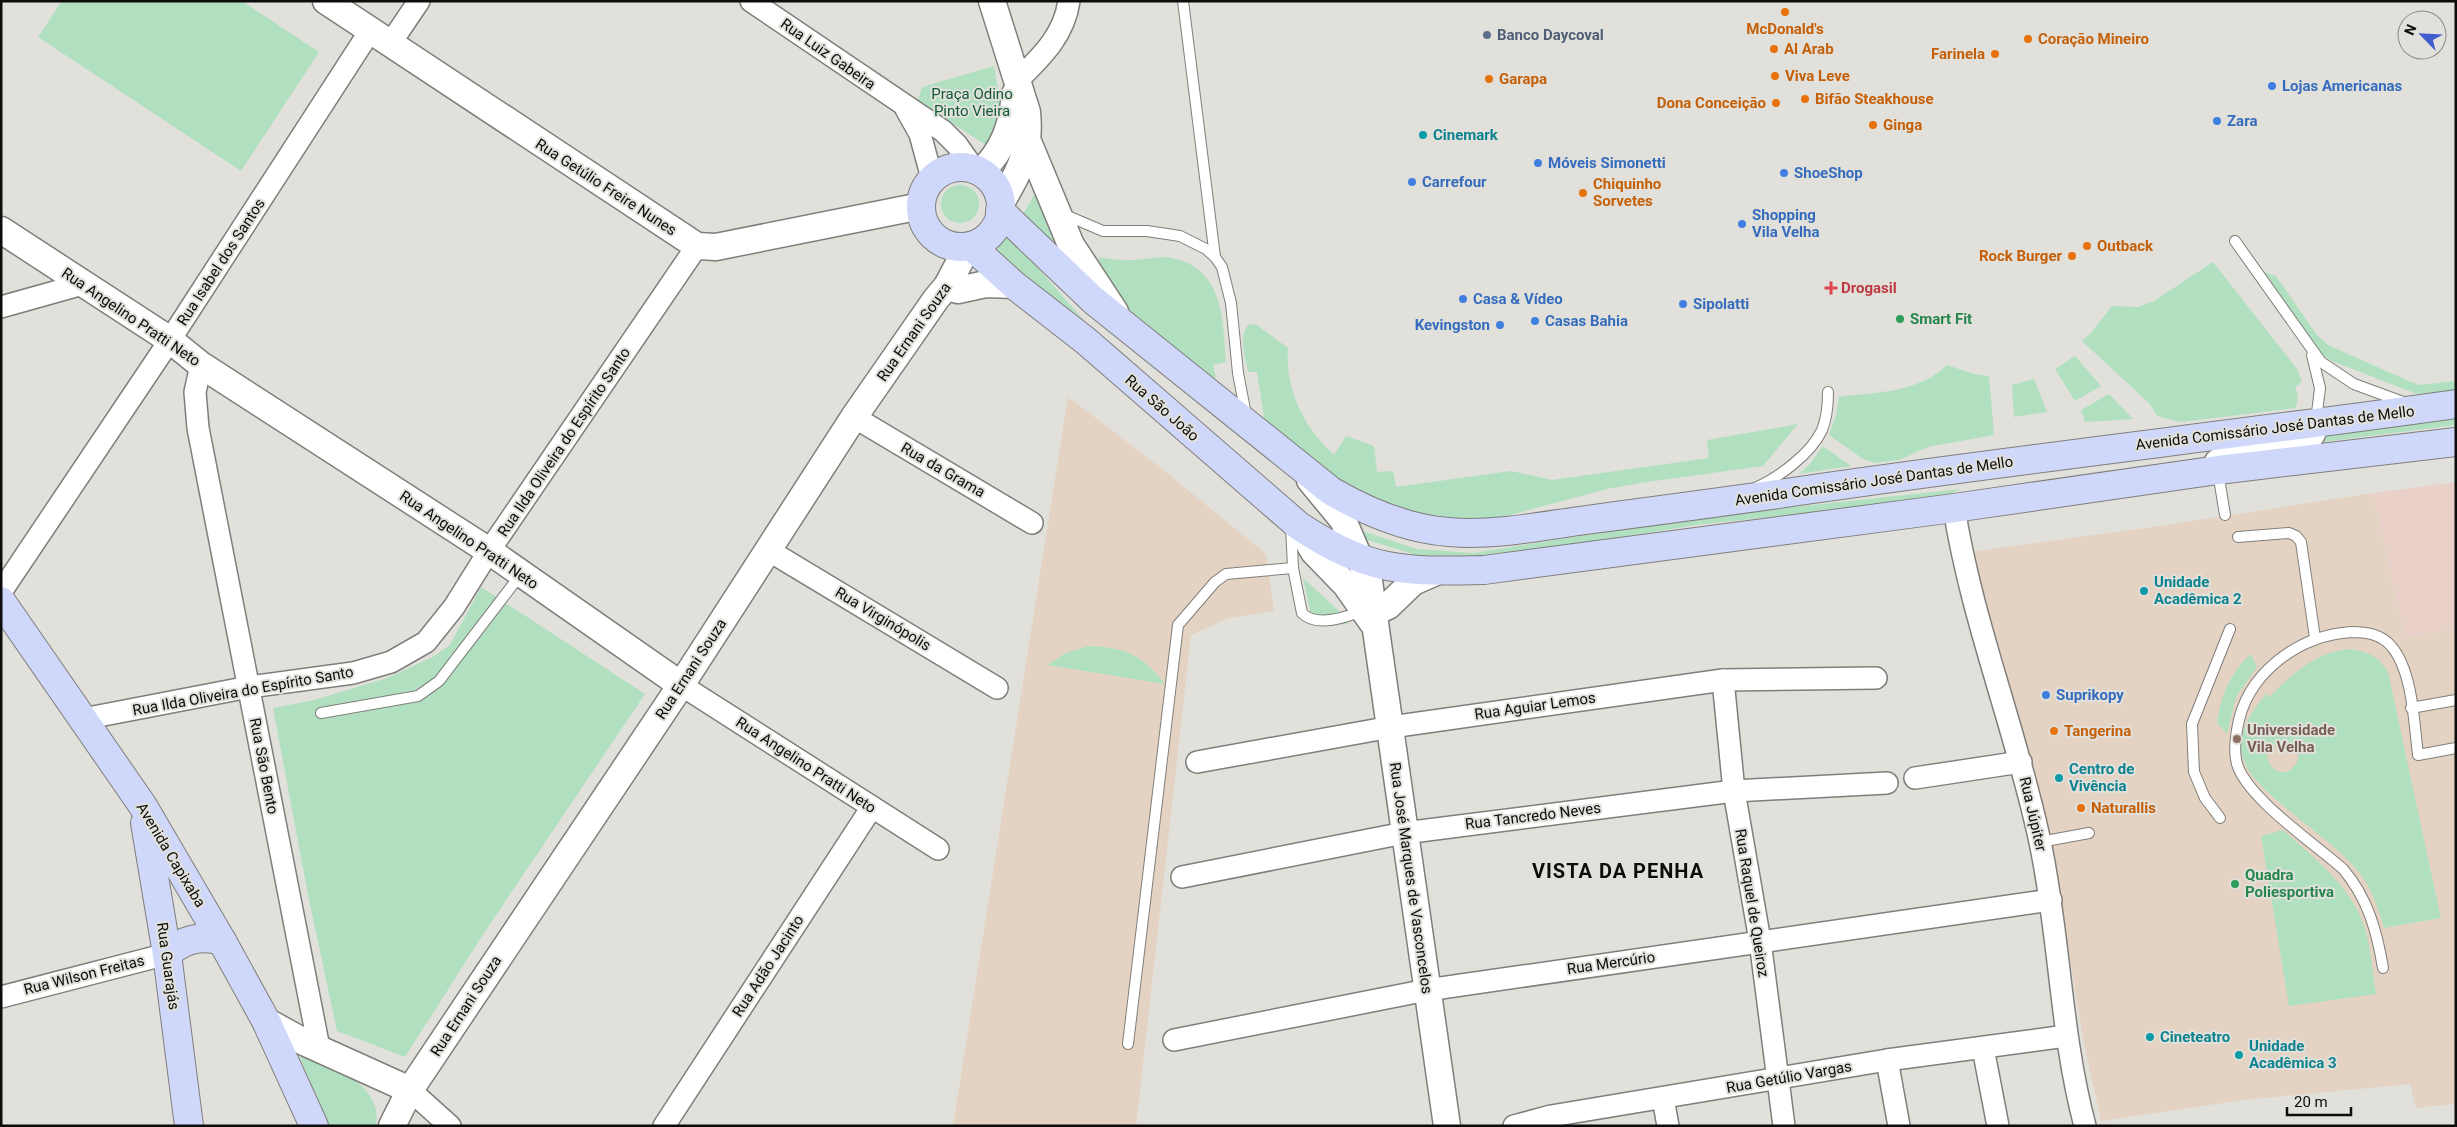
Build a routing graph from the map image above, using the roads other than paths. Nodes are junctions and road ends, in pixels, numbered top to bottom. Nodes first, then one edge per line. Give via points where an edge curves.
1 (326, 1) edge
2 (419, 1) edge
3 (751, 1) edge
4 (992, 1) edge
5 (1068, 1) edge
6 (1183, 1) edge
7 (380, 37) junction
8 (1017, 81) junction
9 (904, 107) junction
10 (1028, 144) junction
11 (977, 170) junction
12 (932, 178) junction
13 (920, 206) junction
14 (1000, 207) junction
15 (1056, 210) junction
16 (1, 230) edge
17 (2235, 241) dead end
18 (697, 246) junction
19 (969, 246) junction
20 (1214, 257) junction
21 (83, 284) junction
22 (1014, 285) junction
23 (948, 286) junction
24 (1, 307) edge
25 (1124, 324) junction
26 (170, 340) junction
27 (2309, 347) junction
28 (202, 365) junction
29 (1828, 392) dead end
30 (2446, 406) edge
31 (854, 418) junction
32 (1248, 424) junction
33 (2315, 424) junction
34 (2456, 442) edge
35 (1305, 471) junction
36 (2209, 471) junction
37 (1698, 505) junction
38 (1954, 508) junction
39 (2225, 515) dead end
40 (1032, 522) dead end
41 (1295, 523) junction
42 (2238, 537) dead end
43 (768, 550) junction
44 (489, 551) junction
45 (1359, 560) junction
46 (1293, 568) junction
47 (1438, 571) junction
48 (522, 574) junction
49 (1, 592) edge
50 (1, 601) edge
51 (1371, 617) junction
52 (2230, 629) dead end
53 (2315, 638) junction
54 (1876, 678) dead end
55 (1723, 680) junction
56 (681, 685) junction
57 (249, 687) junction
58 (997, 688) dead end
59 (2456, 700) edge
60 (2411, 708) junction
61 (321, 713) dead end
62 (83, 718) junction
63 (1391, 727) junction
64 (2456, 748) edge
65 (1198, 762) dead end
66 (2021, 762) junction
67 (1915, 778) dead end
68 (1887, 783) dead end
69 (1734, 791) junction
70 (142, 806) junction
71 (872, 807) junction
72 (2220, 818) dead end
73 (1404, 833) junction
74 (2089, 833) dead end
75 (2040, 842) junction
76 (938, 849) dead end
77 (1182, 877) dead end
78 (2050, 900) junction
79 (222, 941) junction
80 (1760, 941) junction
81 (167, 954) junction
82 (2383, 968) dead end
83 (1426, 990) junction
84 (1, 996) edge
85 (266, 1021) junction
86 (2066, 1036) junction
87 (1174, 1040) dead end
88 (1128, 1044) dead end
89 (319, 1048) junction
90 (1983, 1048) junction
91 (1887, 1060) junction
92 (365, 1070) junction
93 (1777, 1079) junction
94 (410, 1090) junction
95 (1662, 1098) junction
96 (1551, 1121) edge
97 (392, 1125) edge
98 (189, 1126) edge
99 (314, 1126) edge
100 (450, 1126) edge
101 (664, 1126) edge
102 (1447, 1126) edge
103 (1514, 1126) edge
104 (1668, 1126) edge
105 (1784, 1126) edge
106 (1899, 1126) edge
107 (1998, 1126) edge
108 (2084, 1126) edge

1 - 7 street, Rua Getúlio Freire Nunes
2 - 7 street, Rua Isabel dos Santos
3 - 9 street, Rua Luiz Gabeira
4 - 8 street
5 - 8 street via 1060,33
6 - 20 lane
7 - 18 street, Rua Getúlio Freire Nunes
7 - 26 street, Rua Isabel dos Santos
8 - 10 street via 1027,112
8 - 11 street via 1013,120 1007,137 998,153
9 - 11 street, Rua Luiz Gabeira via 943,131
9 - 12 street, Rua Luiz Gabeira via 920,134
10 - 14 street
10 - 15 street
11 - 12 main road via 952,168
11 - 14 main road via 992,182
12 - 13 main road
13 - 18 street via 716,247
13 - 19 main road via 927,229 939,241 948,246
14 - 19 main road via 991,233
14 - 25 main road via 1093,300
15 - 20 lane via 1102,231 1147,231 1180,236
15 - 25 street via 1071,245
16 - 21 street, Rua Angelino Pratti Neto
17 - 27 lane
18 - 44 street, Rua Ilda Oliveira do Espírito Santo
19 - 22 main road, Rua São João
19 - 23 street, Rua Ernani Souza
20 - 32 lane via 1222,266 1231,303 1238,373
21 - 24 street
21 - 26 street, Rua Angelino Pratti Neto
22 - 23 street via 986,284 958,290
22 - 41 main road, Rua São João via 1086,342
23 - 31 street, Rua Ernani Souza
25 - 32 main road
26 - 28 street, Rua Angelino Pratti Neto
26 - 49 street, Rua Isabel dos Santos
27 - 30 lane via 2332,372 2354,384 2390,398
27 - 33 lane via 2320,388
28 - 44 street, Rua Angelino Pratti Neto
28 - 57 street, Rua São Bento via 195,392 198,428
29 - 37 lane via 1822,431 1793,465 1739,495
30 - 33 main road, Avenida Comissário José Dantas de Mello
31 - 40 street, Rua da Grama
31 - 43 street, Rua Ernani Souza
32 - 35 main road
33 - 36 street via 2308,440 2297,446 2239,454 2217,462
33 - 37 main road, Avenida Comissário José Dantas de Mello
34 - 36 main road
35 - 37 main road, Avenida Comissário José Dantas de Mello via 1355,505 1402,523 1450,532 1543,526
35 - 45 street, Rua José Marques de Vasconcelos via 1318,493 1343,520 1353,538
36 - 38 main road
36 - 39 lane
38 - 47 main road via 1484,570
38 - 66 street, Rua Júpiter via 1959,542 1994,679
41 - 45 main road, Rua São João
41 - 46 lane
41 - 51 street, Rua José Marques de Vasconcelos via 1314,552
42 - 53 lane via 2289,533 2301,542
43 - 56 street, Rua Ernani Souza
43 - 58 street, Rua Virginópolis
44 - 48 street, Rua Angelino Pratti Neto
44 - 57 street, Rua Ilda Oliveira do Espírito Santo via 454,607 426,642 391,662 353,673
45 - 47 main road via 1385,568
45 - 51 street, Rua José Marques de Vasconcelos via 1369,581
46 - 51 lane via 1305,616 1332,620
46 - 88 lane via 1226,574 1214,582 1178,625
47 - 51 street via 1413,582
48 - 56 street, Rua Angelino Pratti Neto
48 - 61 lane via 439,681 418,696
50 - 62 main road, Avenida Capixaba
51 - 63 street, Rua José Marques de Vasconcelos
52 - 72 lane via 2192,724 2194,772 2205,798
53 - 60 lane via 2364,632 2380,637 2392,646 2402,665
53 - 82 lane via 2280,658 2248,695 2239,717 2235,744 2237,763 2244,780 2260,798 2355,883 2377,934
54 - 55 street, Rua Aguiar Lemos
55 - 63 street, Rua Aguiar Lemos
55 - 69 street, Rua Raquel de Queiroz
56 - 71 street, Rua Angelino Pratti Neto
56 - 94 street, Rua Ernani Souza
57 - 62 street, Rua Ilda Oliveira do Espírito Santo
57 - 89 street, Rua São Bento
59 - 60 lane
60 - 64 lane via 2418,755
62 - 70 main road, Avenida Capixaba
63 - 65 street, Rua Aguiar Lemos
63 - 73 street, Rua José Marques de Vasconcelos
66 - 67 street
66 - 75 street, Rua Júpiter
68 - 69 street, Rua Tancredo Neves
69 - 73 street, Rua Tancredo Neves
69 - 80 street, Rua Raquel de Queiroz
70 - 79 main road, Avenida Capixaba
70 - 81 main road, Rua Guarajás
71 - 76 street, Rua Angelino Pratti Neto
71 - 101 street, Rua Adão Jacinto
73 - 77 street, Rua Tancredo Neves
73 - 83 street, Rua José Marques de Vasconcelos
74 - 75 lane
75 - 78 street, Rua Júpiter
78 - 80 street, Rua Mercúrio
78 - 86 street, Rua Júpiter
79 - 81 main road via 199,937 176,946
79 - 85 main road, Avenida Capixaba
80 - 83 street, Rua Mercúrio
80 - 93 street, Rua Raquel de Queiroz
81 - 84 street, Rua Wilson Freitas
81 - 98 main road, Rua Guarajás
83 - 87 street, Rua Mercúrio
83 - 102 street, Rua José Marques de Vasconcelos
85 - 89 street
85 - 99 main road, Avenida Capixaba
86 - 90 street, Rua Getúlio Vargas
86 - 108 street, Rua Júpiter
89 - 92 street
90 - 91 street, Rua Getúlio Vargas
90 - 107 street
91 - 93 street, Rua Getúlio Vargas
91 - 106 street
92 - 94 street
92 - 97 street via 385,1093
93 - 95 street, Rua Getúlio Vargas
93 - 105 street, Rua Raquel de Queiroz
94 - 97 street, Rua Ernani Souza
94 - 100 street
95 - 96 street, Rua Getúlio Vargas
95 - 104 street
96 - 103 street, Rua Getúlio Vargas

